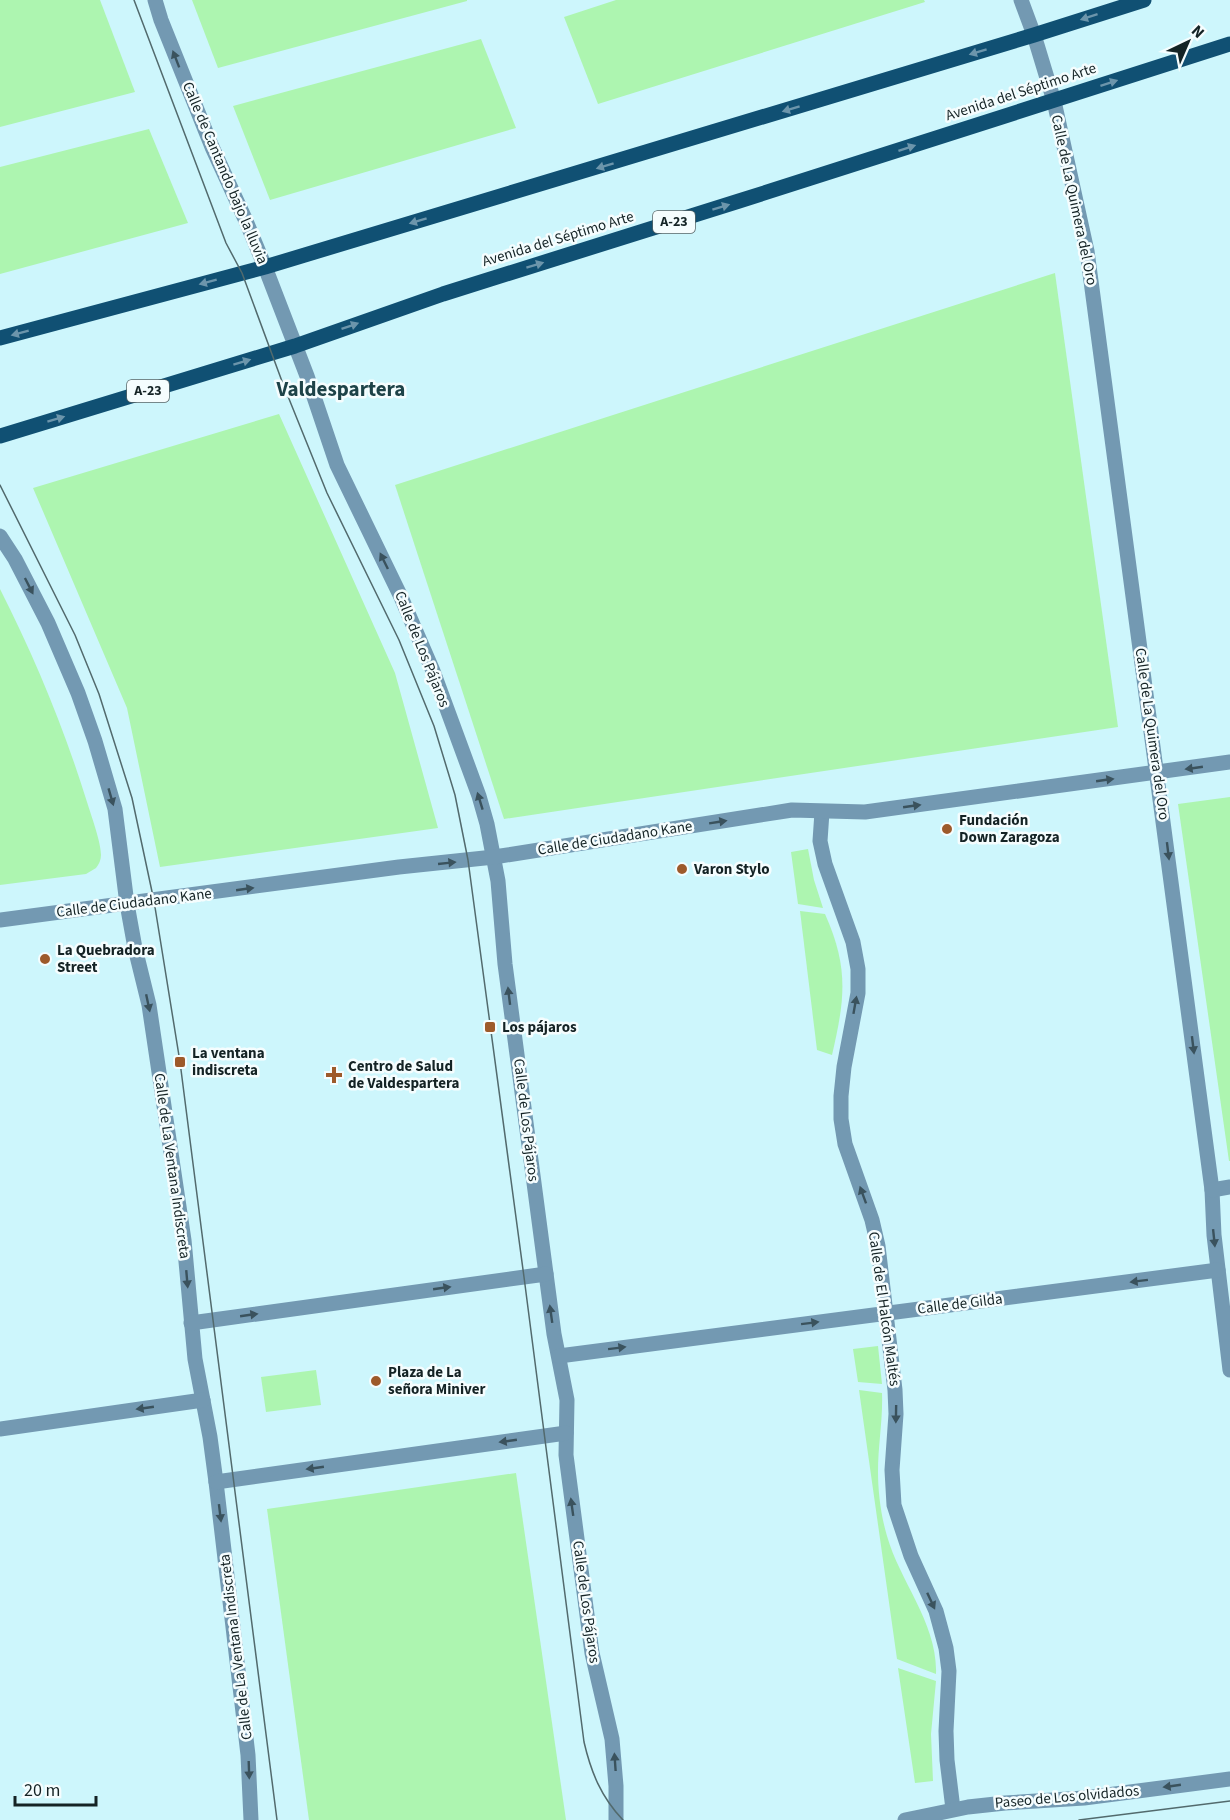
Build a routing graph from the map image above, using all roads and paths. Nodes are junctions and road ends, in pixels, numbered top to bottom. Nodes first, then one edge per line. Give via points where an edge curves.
1 (155, 0) edge
2 (1021, 0) edge
3 (1144, 0) edge
4 (1034, 35) junction
5 (1230, 44) edge
6 (1054, 101) junction
7 (265, 267) junction
8 (0, 339) edge
9 (295, 346) junction
10 (0, 436) edge
11 (0, 536) edge
12 (1230, 762) edge
13 (1158, 773) junction
14 (822, 812) junction
15 (494, 857) junction
16 (127, 904) junction
17 (0, 921) edge
18 (1230, 1187) edge
19 (1212, 1190) junction
20 (1218, 1270) junction
21 (546, 1274) junction
22 (885, 1314) junction
23 (191, 1323) junction
24 (1229, 1350) edge
25 (559, 1356) junction
26 (1230, 1370) edge
27 (203, 1400) junction
28 (0, 1429) edge
29 (566, 1433) junction
30 (216, 1482) junction
31 (1230, 1779) edge
32 (953, 1809) junction
33 (251, 1820) edge
34 (616, 1820) edge
35 (905, 1820) edge

7 -> 1 street, Calle de Cantando bajo la lluvia via 212,147
2 - 4 street, Calle de La Quimera del Oro
3 -> 4 main road
4 - 6 street, Calle de La Quimera del Oro
4 -> 7 main road
6 -> 5 main road, Avenida del Séptimo Arte / A-23
9 -> 6 main road, Avenida del Séptimo Arte / A-23 via 443,294
6 - 13 street, Calle de La Quimera del Oro via 1087,251
7 -> 8 main road
7 - 9 street, Calle de Cantando bajo la lluvia
10 -> 9 main road, Avenida del Séptimo Arte / A-23
15 -> 9 street, Calle de Los Pájaros via 479,796 433,671 337,465
11 -> 16 street, Calle de La Ventana Indiscreta via 48,623 95,741 115,809
12 -> 13 street, Calle de Ciudadano Kane
14 -> 13 street, Calle de Ciudadano Kane via 865,812
13 -> 19 street, Calle de La Quimera del Oro
15 -> 14 street, Calle de Ciudadano Kane via 792,810
22 -> 14 street, Calle de El Halcón Maltés via 878,1246 845,1144 841,1119 858,969 853,942 825,864 820,841
16 -> 15 street, Calle de Ciudadano Kane
21 -> 15 street, Calle de Los Pájaros
16 - 17 street, Calle de Ciudadano Kane
16 -> 23 street, Calle de La Ventana Indiscreta via 150,1016 184,1240
18 - 19 street
19 -> 20 street, Calle de La Quimera del Oro
20 -> 22 street, Calle de Gilda
20 - 24 street, Calle de La Quimera del Oro
23 -> 21 street
25 -> 21 street, Calle de Los Pájaros
25 -> 22 street, Calle de Gilda
22 -> 32 street, Calle de El Halcón Maltés via 895,1390 894,1505 936,1611 946,1648 947,1750
23 - 27 street, Calle de La Ventana Indiscreta
24 - 26 street, Calle de La Quimera del Oro
25 - 29 street, Calle de Los Pájaros via 567,1400
27 -> 28 street
27 - 30 street, Calle de La Ventana Indiscreta
29 -> 30 street
34 -> 29 street, Calle de Los Pájaros via 612,1739 592,1653 567,1469
30 -> 33 street, Calle de La Ventana Indiscreta via 248,1755
31 -> 32 street, Paseo de Los olvidados via 1084,1798
32 - 35 street, Paseo de Los olvidados

